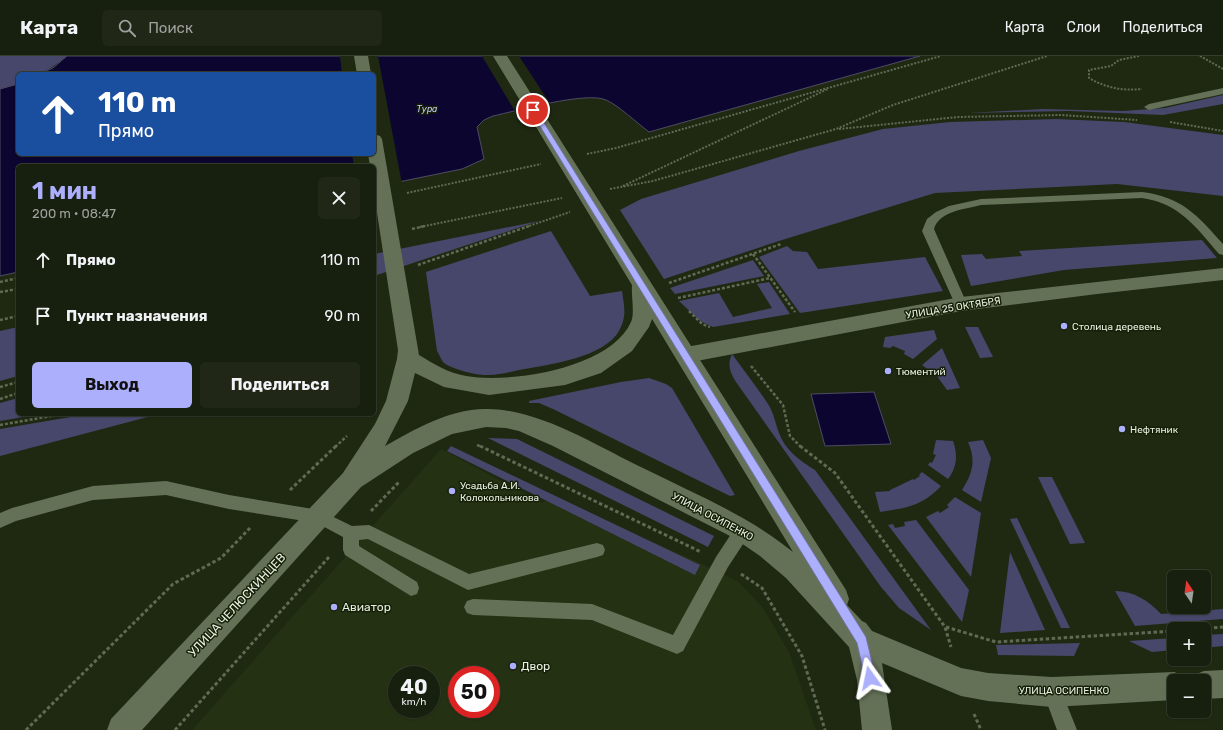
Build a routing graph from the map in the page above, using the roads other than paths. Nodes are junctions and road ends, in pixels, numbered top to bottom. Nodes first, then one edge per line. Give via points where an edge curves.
1 (361, 56) edge
2 (500, 56) edge
3 (364, 72) edge
4 (1223, 91) edge
5 (1149, 107) dead end
6 (376, 152) edge
7 (1223, 251) edge
8 (1223, 274) edge
9 (641, 284) junction
10 (961, 304) junction
11 (408, 354) junction
12 (686, 355) junction
13 (352, 480) junction
14 (319, 517) junction
15 (0, 521) edge
16 (743, 530) junction
17 (351, 533) junction
18 (597, 550) dead end
19 (411, 588) dead end
20 (473, 607) dead end
21 (862, 641) junction
22 (1223, 684) edge
23 (1211, 685) edge
24 (1167, 686) edge
25 (1052, 692) junction
26 (122, 730) edge
27 (877, 730) edge
28 (1067, 730) edge

1 - 3 main road
2 - 9 main road
4 - 5 lane
6 - 11 main road
7 - 10 lane via 1192,218 1163,198 1142,195 981,202 942,213 931,220 928,231
8 - 10 main road, УЛИЦА 25 ОКТЯБРЯ
9 - 11 main road via 642,322 625,346 593,366 565,377 489,387 466,384 444,378
9 - 12 main road
10 - 12 main road, УЛИЦА 25 ОКТЯБРЯ
11 - 13 main road via 397,401 384,429
12 - 21 main road
13 - 14 main road, УЛИЦА ЧЕЛЮСКИНЦЕВ
13 - 16 main road, УЛИЦА ОСИПЕНКО via 412,442 448,426 478,420 504,419 531,426 560,439
14 - 15 lane via 166,488 93,493 12,515
14 - 17 lane
14 - 26 main road, УЛИЦА ЧЕЛЮСКИНЦЕВ
16 - 20 lane via 677,645 592,612
16 - 21 main road, УЛИЦА ОСИПЕНКО via 795,570
17 - 18 lane via 369,532 468,582
17 - 19 lane via 351,550
21 - 25 main road, УЛИЦА ОСИПЕНКО via 961,682 988,687
21 - 27 main road via 876,703
22 - 23 main road
24 - 25 main road, УЛИЦА ОСИПЕНКО
25 - 28 lane

